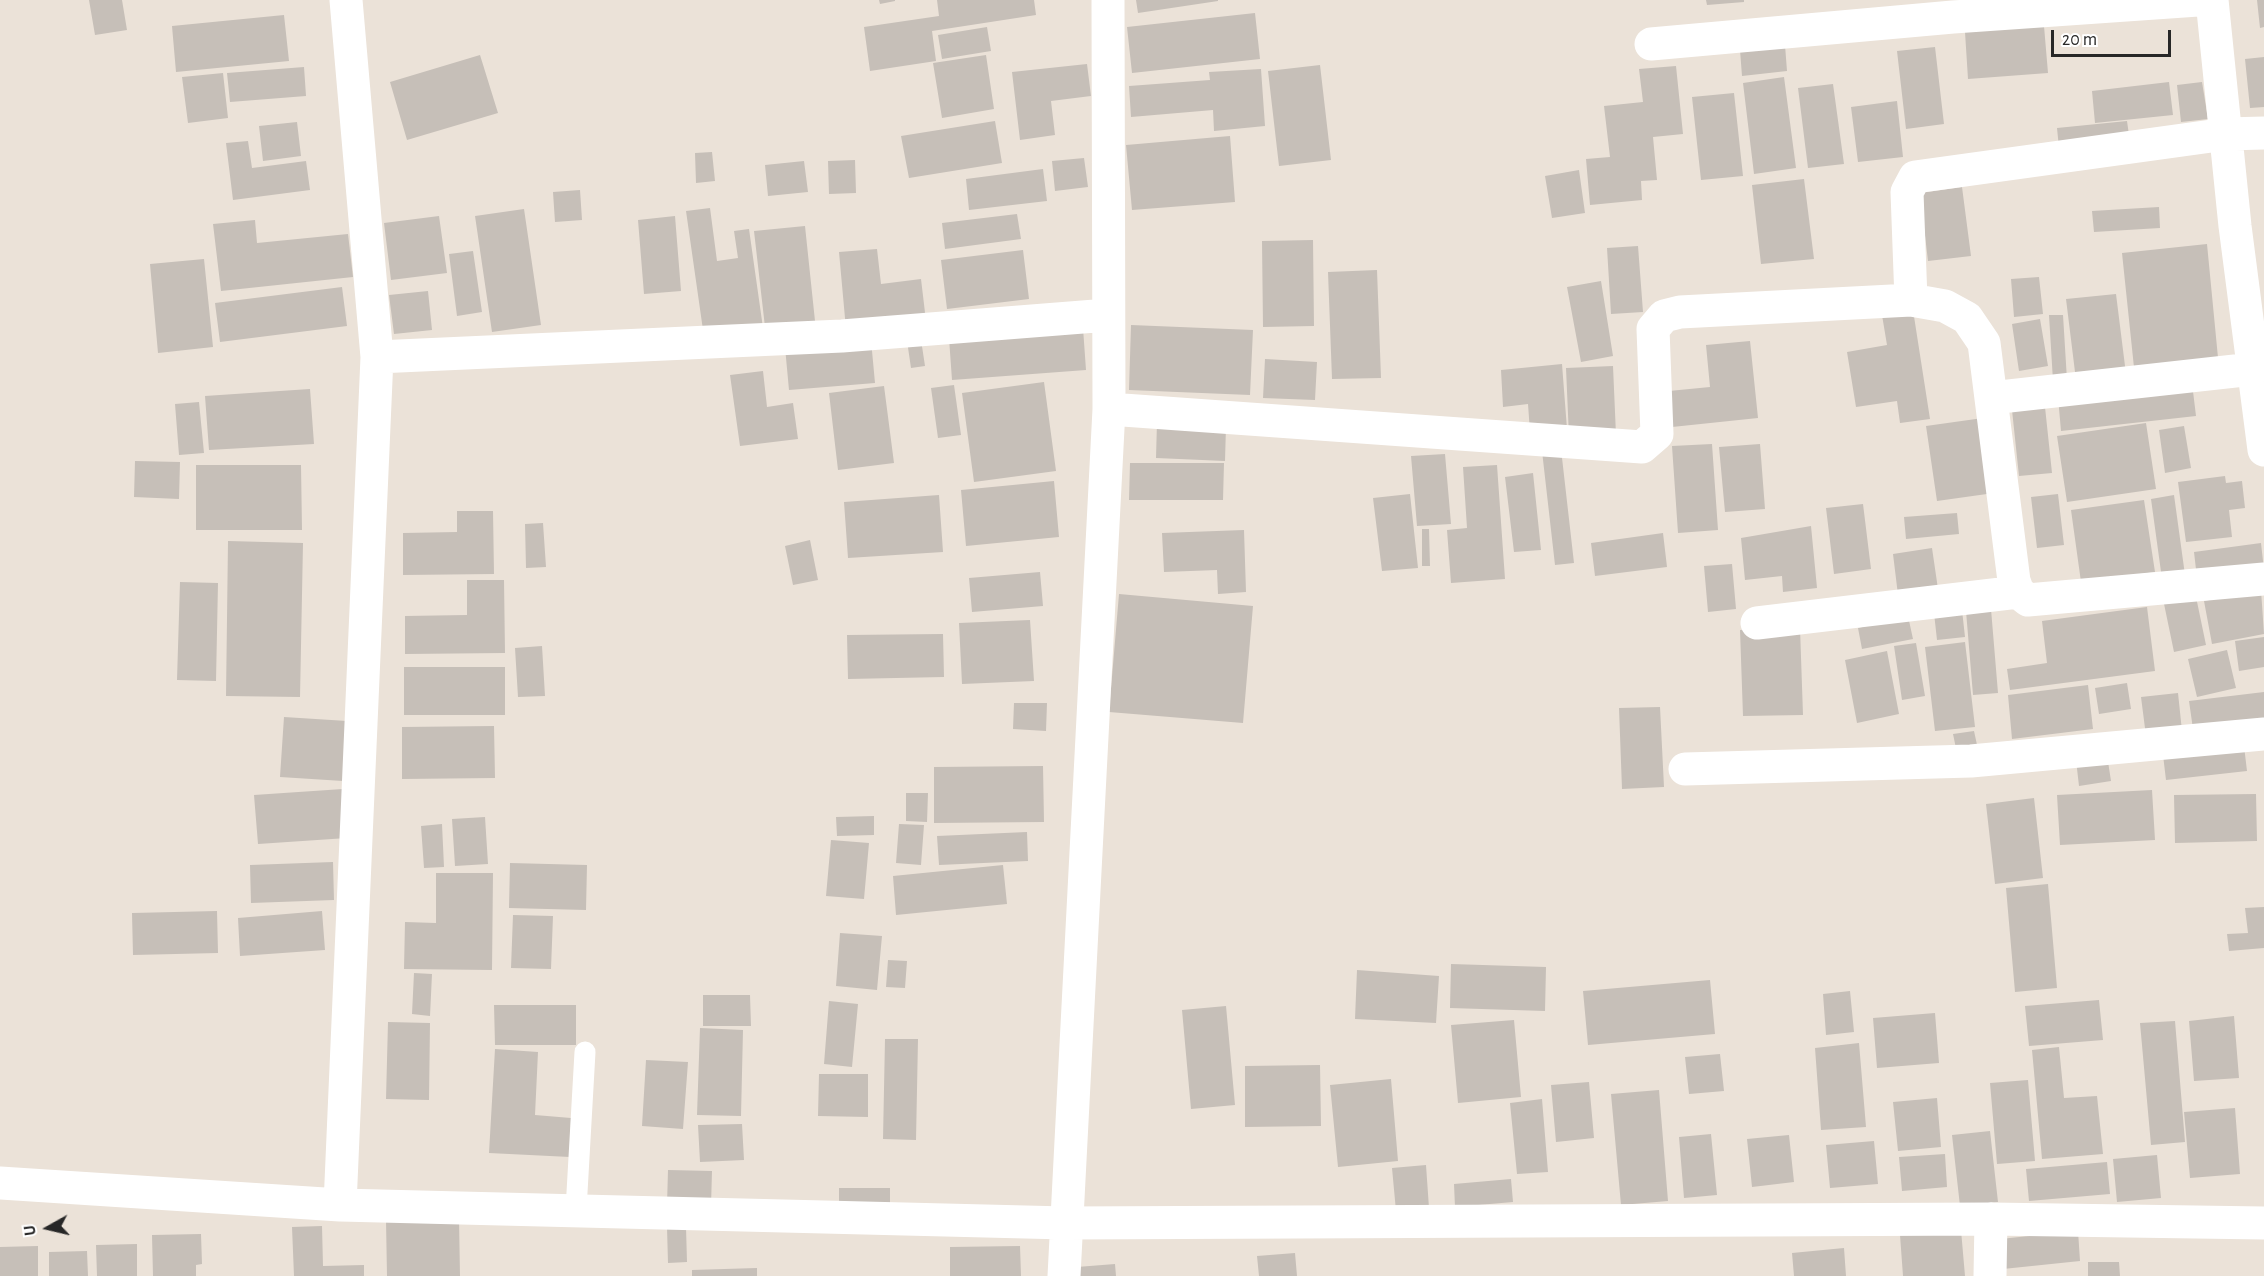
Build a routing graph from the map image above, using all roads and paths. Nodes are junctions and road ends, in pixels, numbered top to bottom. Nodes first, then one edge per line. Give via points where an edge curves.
1 (346, 0) edge
2 (1108, 0) edge
3 (2198, 0) edge
4 (2212, 0) edge
5 (1651, 45) dead end
6 (2264, 133) edge
7 (2226, 134) junction
8 (1911, 300) junction
9 (1108, 315) junction
10 (377, 357) junction
11 (2253, 369) junction
12 (1991, 398) junction
13 (1109, 409) junction
14 (2264, 450) edge
15 (2264, 579) edge
16 (2018, 592) junction
17 (1757, 623) dead end
18 (2264, 734) edge
19 (1685, 769) dead end
20 (585, 1052) dead end
21 (0, 1184) edge
22 (340, 1205) junction
23 (576, 1210) junction
24 (1991, 1219) junction
25 (1065, 1223) junction
26 (2264, 1223) edge
27 (1064, 1276) edge
28 (1990, 1276) edge

1 - 10 street
2 - 9 street
3 - 5 street via 1953,17
4 - 7 street
6 - 7 street
7 - 8 street via 1915,177 1907,192
7 - 11 street
8 - 12 street via 1945,306 1967,318 1984,343
8 - 13 street via 1664,316 1653,329 1657,434 1642,447
9 - 10 street via 842,336
9 - 13 street
10 - 22 street
11 - 12 street
11 - 14 street
12 - 16 street
13 - 25 street
15 - 16 street via 2028,600
16 - 17 street
18 - 19 street via 1971,761
20 - 23 lane
21 - 22 street
22 - 23 street
23 - 25 street
24 - 25 street
24 - 26 street
24 - 28 street
25 - 27 street

